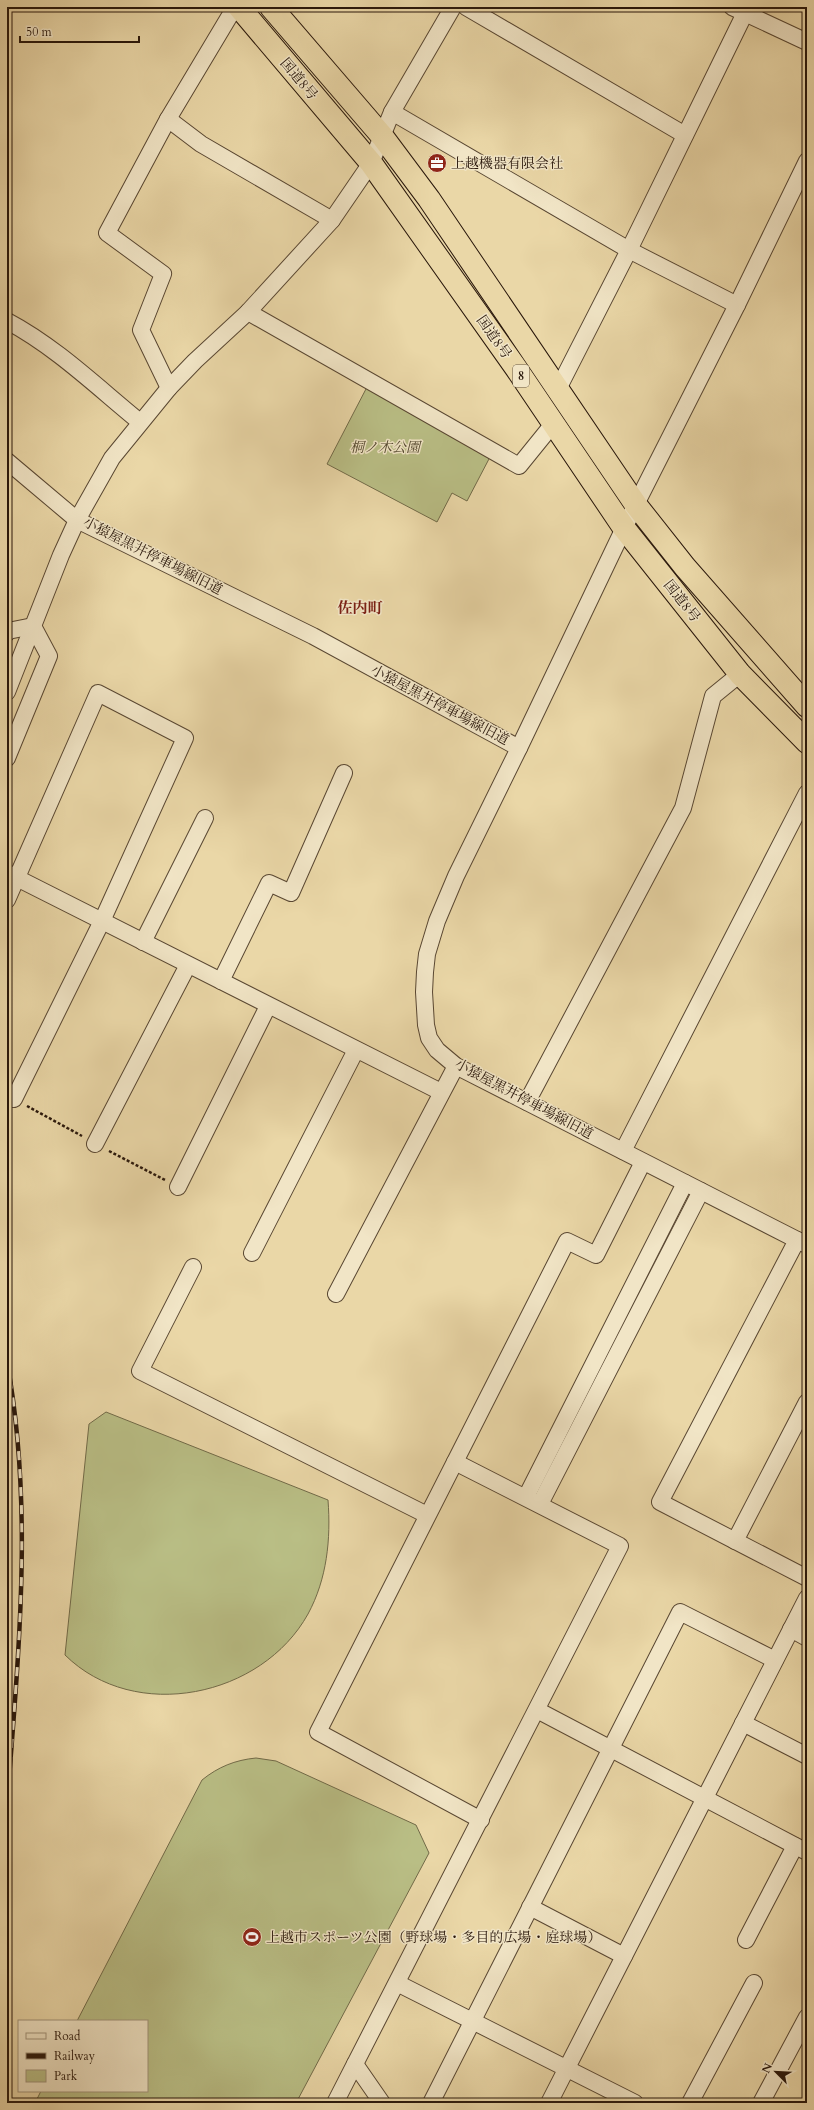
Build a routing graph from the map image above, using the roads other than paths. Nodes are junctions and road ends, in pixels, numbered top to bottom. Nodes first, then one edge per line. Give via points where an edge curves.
1 (235, 7) edge
2 (239, 7) edge
3 (271, 7) edge
4 (453, 7) edge
5 (466, 7) edge
6 (738, 10) edge
7 (807, 42) edge
8 (392, 112) junction
9 (168, 119) junction
10 (685, 135) junction
11 (382, 136) junction
12 (807, 161) edge
13 (371, 162) junction
14 (332, 220) junction
15 (629, 250) junction
16 (737, 305) junction
17 (248, 312) junction
18 (7, 321) edge
19 (169, 388) junction
20 (558, 389) junction
21 (140, 422) junction
22 (552, 424) junction
23 (7, 461) edge
24 (636, 504) junction
25 (77, 520) junction
26 (624, 528) junction
27 (33, 626) junction
28 (7, 633) edge
29 (740, 674) junction
30 (7, 692) edge
31 (807, 706) edge
32 (807, 742) edge
33 (520, 748) junction
34 (7, 758) edge
35 (344, 773) dead end
36 (807, 793) edge
37 (205, 818) dead end
38 (12, 875) edge
39 (7, 900) edge
40 (102, 921) junction
41 (143, 942) junction
42 (188, 965) junction
43 (221, 982) junction
44 (268, 1006) junction
45 (356, 1050) junction
46 (456, 1066) junction
47 (441, 1092) junction
48 (14, 1099) dead end
49 (527, 1102) junction
50 (95, 1144) dead end
51 (623, 1152) junction
52 (643, 1162) junction
53 (685, 1183) junction
54 (178, 1187) dead end
55 (701, 1191) junction
56 (802, 1243) edge
57 (252, 1253) dead end
58 (193, 1267) dead end
59 (336, 1294) dead end
60 (807, 1402) edge
61 (455, 1462) junction
62 (526, 1497) junction
63 (540, 1504) junction
64 (427, 1515) junction
65 (735, 1541) junction
66 (807, 1578) edge
67 (807, 1598) edge
68 (790, 1629) junction
69 (807, 1638) edge
70 (775, 1660) junction
71 (537, 1710) junction
72 (742, 1723) junction
73 (611, 1749) junction
74 (807, 1756) edge
75 (704, 1798) junction
76 (481, 1820) junction
77 (801, 1849) edge
78 (530, 1907) junction
79 (746, 1940) dead end
80 (624, 1956) junction
81 (396, 1983) junction
82 (754, 1983) dead end
83 (807, 2017) edge
84 (472, 2021) junction
85 (355, 2064) junction
86 (567, 2069) junction
87 (335, 2103) edge
88 (382, 2103) edge
89 (430, 2103) edge
90 (549, 2103) edge
91 (635, 2103) edge
92 (690, 2103) edge
93 (761, 2103) edge

1 - 9 street
2 - 13 highway, 国道8号 / 8
3 - 11 highway, 国道8号 / 8
4 - 8 street, 小猿屋黒井停車場線旧道
5 - 10 street
6 - 7 street
6 - 10 street
8 - 11 street, 小猿屋黒井停車場線旧道
8 - 15 street
9 - 14 street via 201,144
9 - 19 street via 107,233 163,274 141,330
10 - 15 street
11 - 13 street, 小猿屋黒井停車場線旧道
11 - 20 highway, 国道8号 / 8 via 433,205
12 - 16 street
13 - 14 street, 小猿屋黒井停車場線旧道
13 - 22 highway, 国道8号 / 8
14 - 17 street, 小猿屋黒井停車場線旧道
15 - 16 street
15 - 20 street
16 - 24 street
17 - 19 street, 小猿屋黒井停車場線旧道
17 - 22 street via 519,466
18 - 21 street via 30,333 54,351
19 - 21 street, 小猿屋黒井停車場線旧道
20 - 24 highway, 国道8号 / 8
21 - 25 street, 小猿屋黒井停車場線旧道 via 112,458
22 - 26 highway, 国道8号 / 8
23 - 25 street
24 - 26 street
24 - 31 highway, 国道8号 / 8 via 685,567
25 - 27 street
25 - 33 street, 小猿屋黒井停車場線旧道 via 313,636
26 - 29 highway, 国道8号 / 8
26 - 33 street
27 - 28 street
27 - 30 street
27 - 34 street via 48,656
29 - 32 highway, 国道8号 / 8
29 - 49 street via 713,696 683,808
33 - 46 street, 小猿屋黒井停車場線旧道 via 456,876 437,921 427,954 424,992 429,1038 437,1050
35 - 43 street via 291,894 269,883
36 - 51 street
37 - 41 street
38 - 39 street
38 - 40 street
38 - 40 street via 98,693 185,738
40 - 41 street
40 - 48 street
41 - 42 street
42 - 43 street
42 - 50 street
43 - 44 street
44 - 45 street
44 - 54 street
45 - 47 street
45 - 57 street
46 - 47 street
46 - 49 street, 小猿屋黒井停車場線旧道
47 - 59 street
49 - 51 street, 小猿屋黒井停車場線旧道
51 - 52 street, 小猿屋黒井停車場線旧道
52 - 53 street, 小猿屋黒井停車場線旧道
52 - 61 street via 596,1255 567,1241
53 - 55 street, 小猿屋黒井停車場線旧道
53 - 62 street
55 - 56 street, 小猿屋黒井停車場線旧道
55 - 63 street
56 - 65 street via 660,1502
58 - 64 street via 140,1371
60 - 65 street
61 - 62 street
61 - 64 street
62 - 63 street
63 - 71 street via 620,1546
64 - 76 street via 318,1732
65 - 66 street
67 - 68 street
68 - 69 street
68 - 70 street
70 - 72 street
70 - 73 street via 680,1612
71 - 73 street
71 - 76 street
72 - 74 street
72 - 75 street
73 - 75 street
73 - 78 street
75 - 77 street
75 - 80 street
76 - 81 street
77 - 79 street
78 - 80 street
78 - 84 street
80 - 86 street
81 - 84 street
81 - 85 street
82 - 92 street
83 - 93 street
84 - 86 street
84 - 89 street
85 - 87 street
85 - 88 street
86 - 90 street
86 - 91 street

